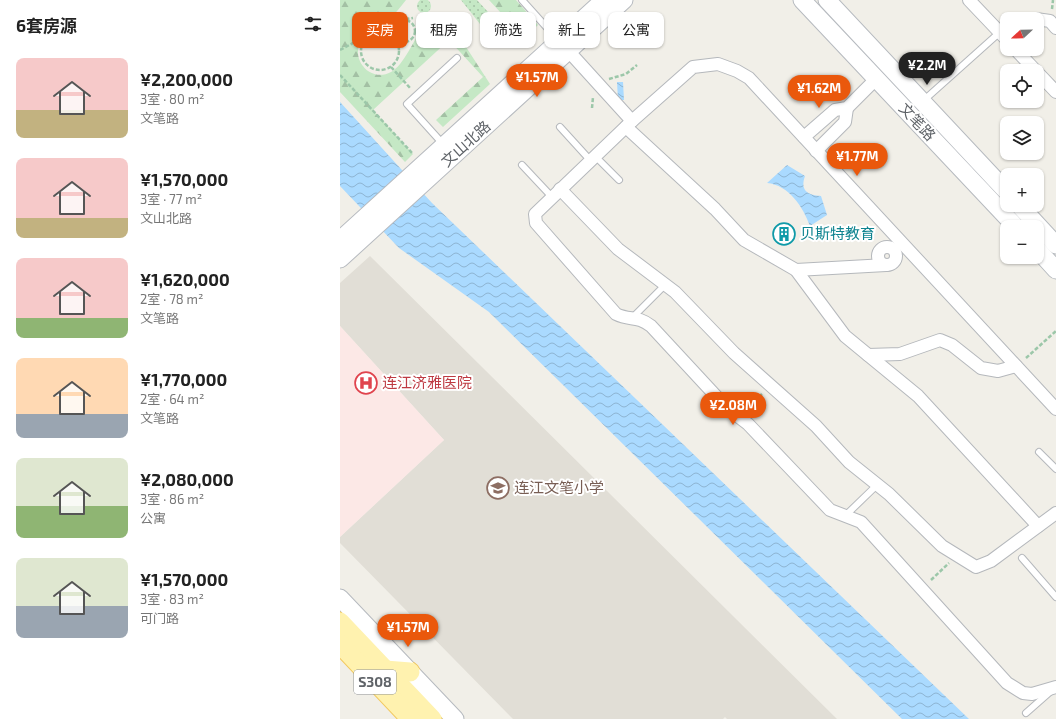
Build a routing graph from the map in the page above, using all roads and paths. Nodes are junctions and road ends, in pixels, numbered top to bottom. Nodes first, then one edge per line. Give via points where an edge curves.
1 (522, 0) edge
2 (604, 0) edge
3 (624, 0) edge
4 (802, 0) edge
5 (827, 0) edge
6 (969, 0) edge
7 (593, 12) edge
8 (413, 18) dead end
9 (600, 18) edge
10 (408, 19) edge
11 (1044, 20) edge
12 (408, 22) edge
13 (544, 25) edge
14 (1056, 28) edge
15 (1000, 30) edge
16 (1000, 37) edge
17 (408, 42) edge
18 (352, 44) edge
19 (361, 48) edge
20 (399, 48) edge
21 (561, 48) edge
22 (565, 48) edge
23 (340, 50) edge
24 (1022, 56) edge
25 (457, 58) dead end
26 (1030, 64) edge
27 (391, 68) junction
28 (340, 75) edge
29 (876, 79) junction
30 (1044, 79) edge
31 (1056, 92) edge
32 (416, 96) junction
33 (922, 102) junction
34 (847, 108) junction
35 (629, 124) junction
36 (560, 127) dead end
37 (804, 137) junction
38 (449, 150) junction
39 (816, 150) junction
40 (593, 158) junction
41 (423, 164) junction
42 (522, 165) dead end
43 (619, 180) dead end
44 (1000, 185) edge
45 (556, 193) junction
46 (1026, 212) edge
47 (1009, 220) edge
48 (347, 240) edge
49 (1056, 244) edge
50 (897, 246) junction
51 (1044, 257) edge
52 (340, 259) edge
53 (796, 270) junction
54 (1056, 270) edge
55 (665, 285) junction
56 (633, 318) junction
57 (1056, 331) edge
58 (868, 355) junction
59 (1016, 366) junction
60 (771, 386) junction
61 (1056, 409) edge
62 (738, 415) junction
63 (1039, 452) dead end
64 (1056, 470) edge
65 (877, 485) junction
66 (1056, 513) edge
67 (844, 517) junction
68 (1038, 526) junction
69 (958, 556) junction
70 (1022, 558) dead end
71 (922, 589) junction
72 (1056, 597) edge
73 (340, 598) edge
74 (340, 622) edge
75 (340, 644) edge
76 (385, 670) junction
77 (410, 672) junction
78 (1055, 688) edge
79 (1026, 713) dead end
80 (411, 719) edge
81 (432, 719) edge
82 (455, 719) edge

1 - 13 lane
2 - 7 main road, 文山北路
3 - 9 main road, 文山北路
4 - 29 main road, 文笔路
5 - 33 main road, 文笔路
6 - 15 street
8 - 10 path
11 - 14 street via 1050,21
12 - 17 path via 412,23 416,33
16 - 33 lane
18 - 23 path
19 - 27 path via 364,61 373,69
20 - 27 path via 399,57
21 - 38 main road, 文山北路
22 - 35 street
24 - 26 street
25 - 32 lane
27 - 32 path
28 - 41 path
29 - 34 street
29 - 47 main road, 文笔路
30 - 31 street
32 - 38 lane via 407,104
33 - 44 main road, 文笔路
34 - 37 street via 835,110
34 - 39 street via 845,122
35 - 37 street via 693,67 718,64 749,78
35 - 40 street
35 - 53 street via 744,240
36 - 40 lane
37 - 39 street
38 - 41 main road, 文山北路
39 - 50 street
40 - 43 lane
40 - 45 street
41 - 48 main road, 文山北路
42 - 45 lane
45 - 55 street via 618,249
45 - 56 street via 535,214 536,223 616,314
46 - 49 main road
48 - 52 main road
50 - 53 street via 885,247 878,252 879,261 886,265
50 - 59 street
51 - 54 main road
53 - 58 street via 845,336
55 - 56 lane
55 - 60 street
56 - 62 street via 643,320 651,326 727,408
57 - 59 path
58 - 59 street via 900,354 940,340 952,345 981,368 998,371
58 - 68 street via 918,396
59 - 61 street
60 - 62 path
60 - 65 street via 816,426 849,462
62 - 67 street via 830,510
63 - 64 lane
65 - 67 lane
65 - 69 street via 942,546
66 - 68 street
67 - 71 street via 861,522
68 - 69 street via 991,561 976,567
69 - 71 path
70 - 72 lane
71 - 78 street via 1014,689 1023,694 1032,694
73 - 77 main road
74 - 76 main road, S308
75 - 80 main road, S308
76 - 77 main road
76 - 81 main road, S308
77 - 82 main road
78 - 79 lane

